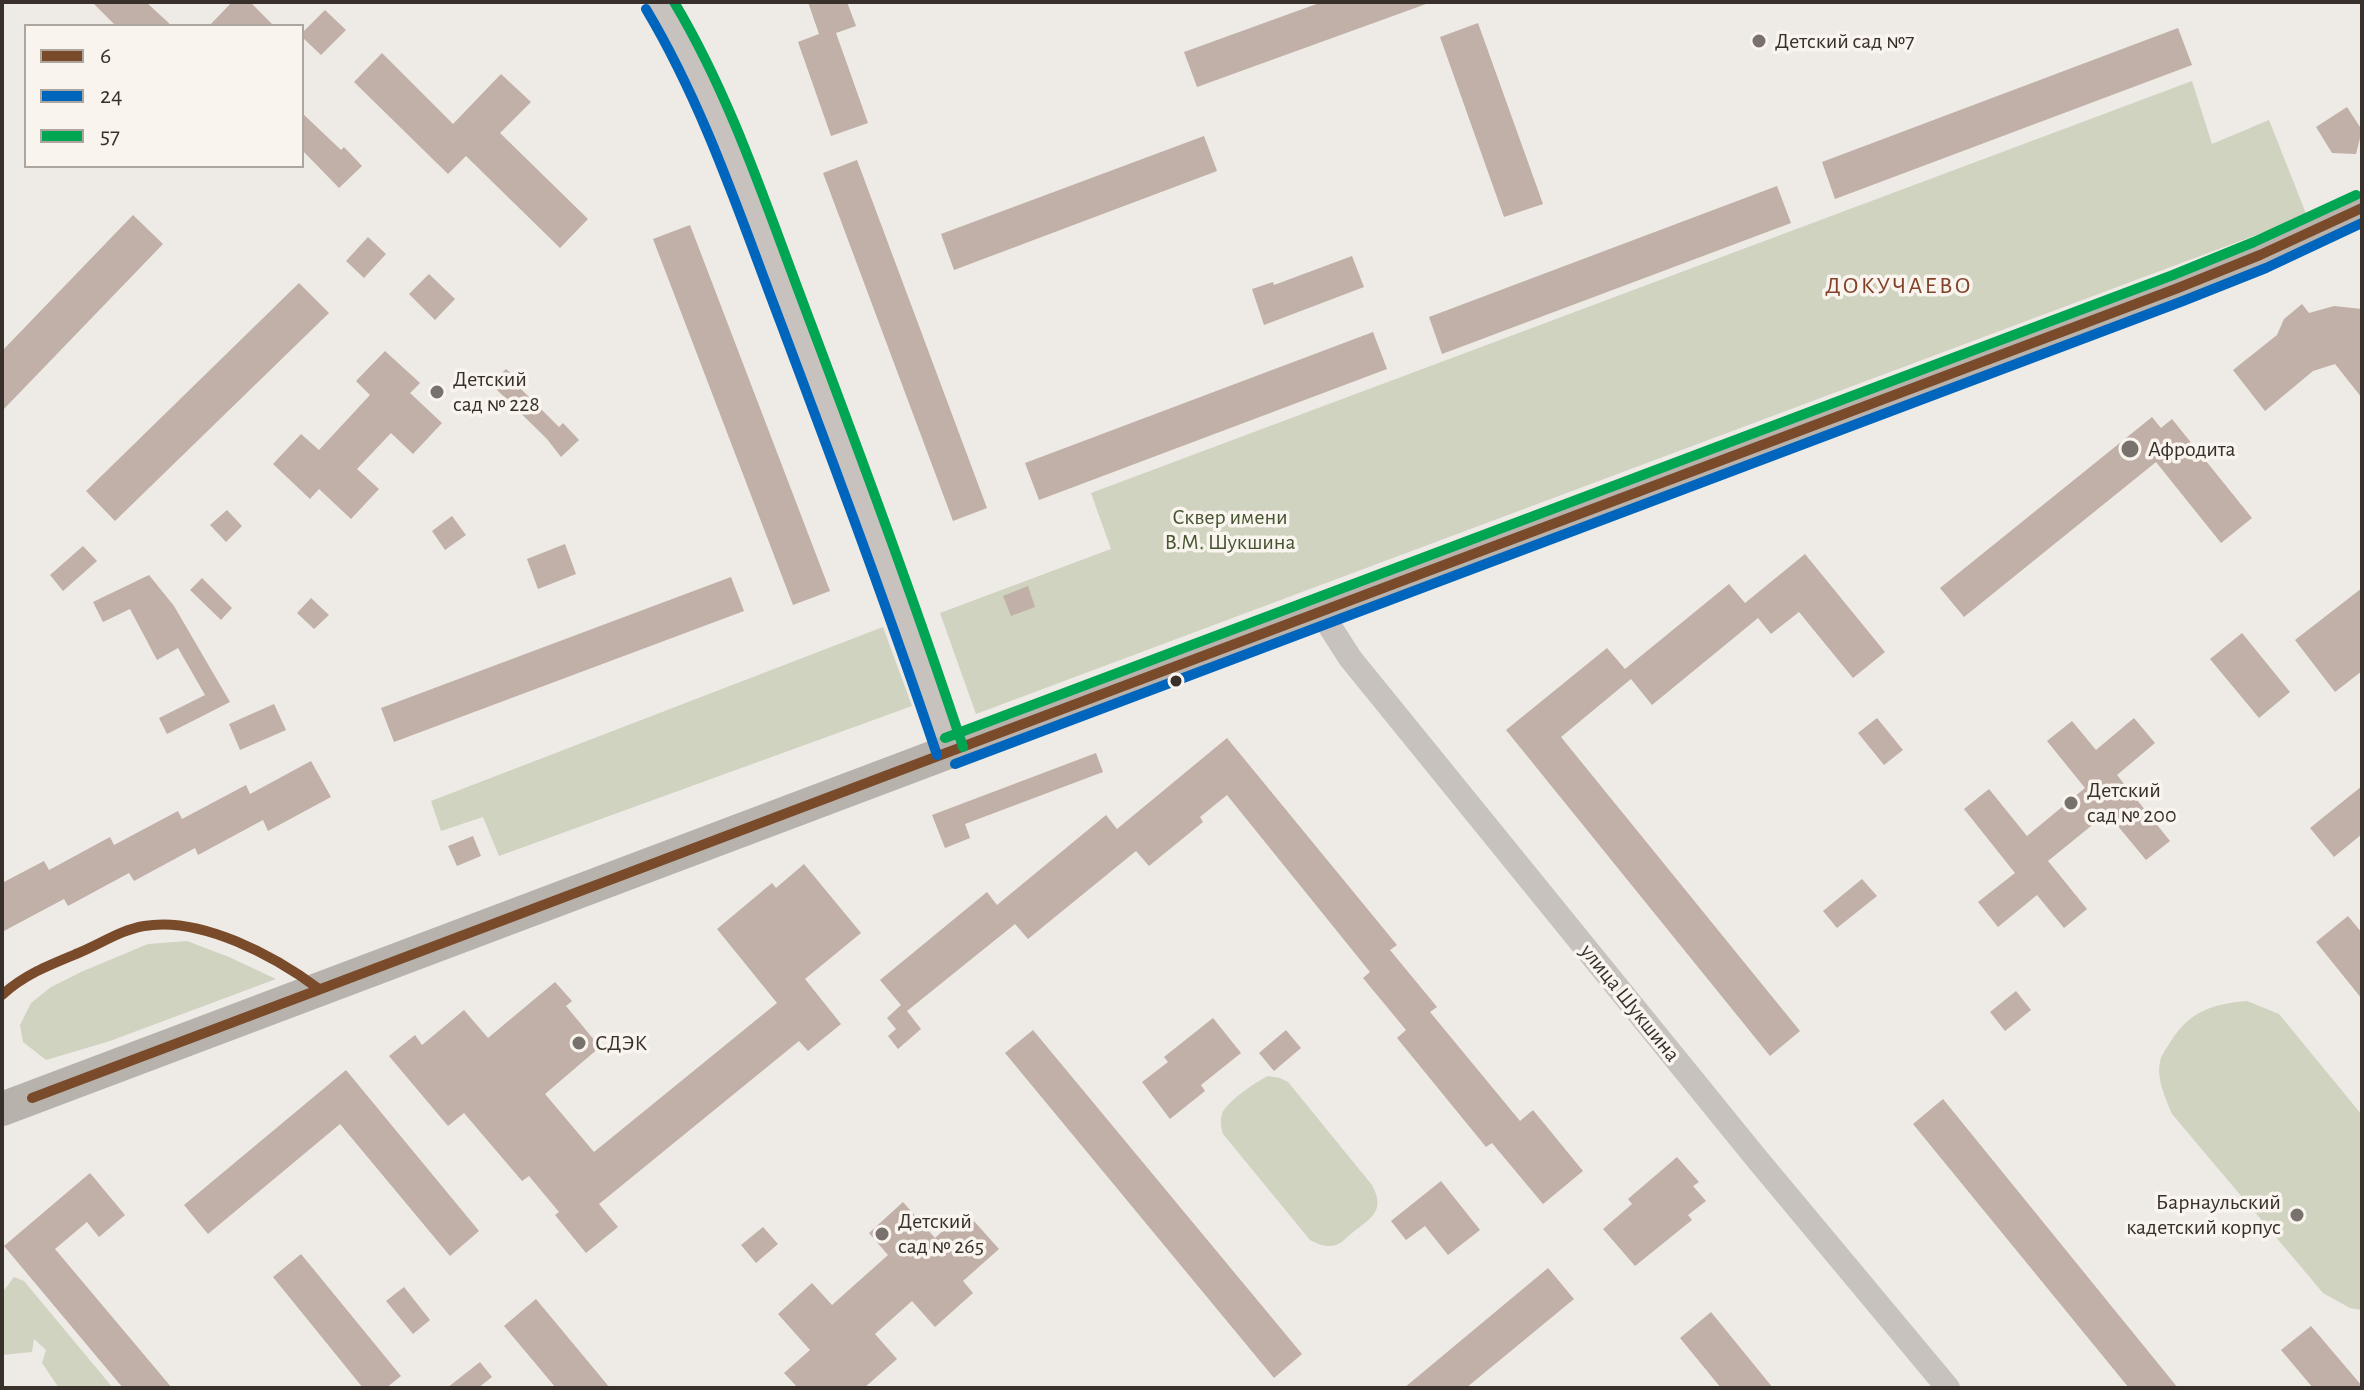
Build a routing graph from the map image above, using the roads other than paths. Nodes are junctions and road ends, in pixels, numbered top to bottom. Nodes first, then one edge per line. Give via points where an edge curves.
1 (658, 2) edge
2 (2362, 208) edge
3 (1320, 611) junction
4 (950, 751) junction
5 (2, 1109) edge
6 (1948, 1388) edge

1 - 4 street via 685,47 739,172 896,590
2 - 3 street via 2178,288
3 - 4 street
3 - 6 street, улица Шукшина via 1350,658
4 - 5 street

